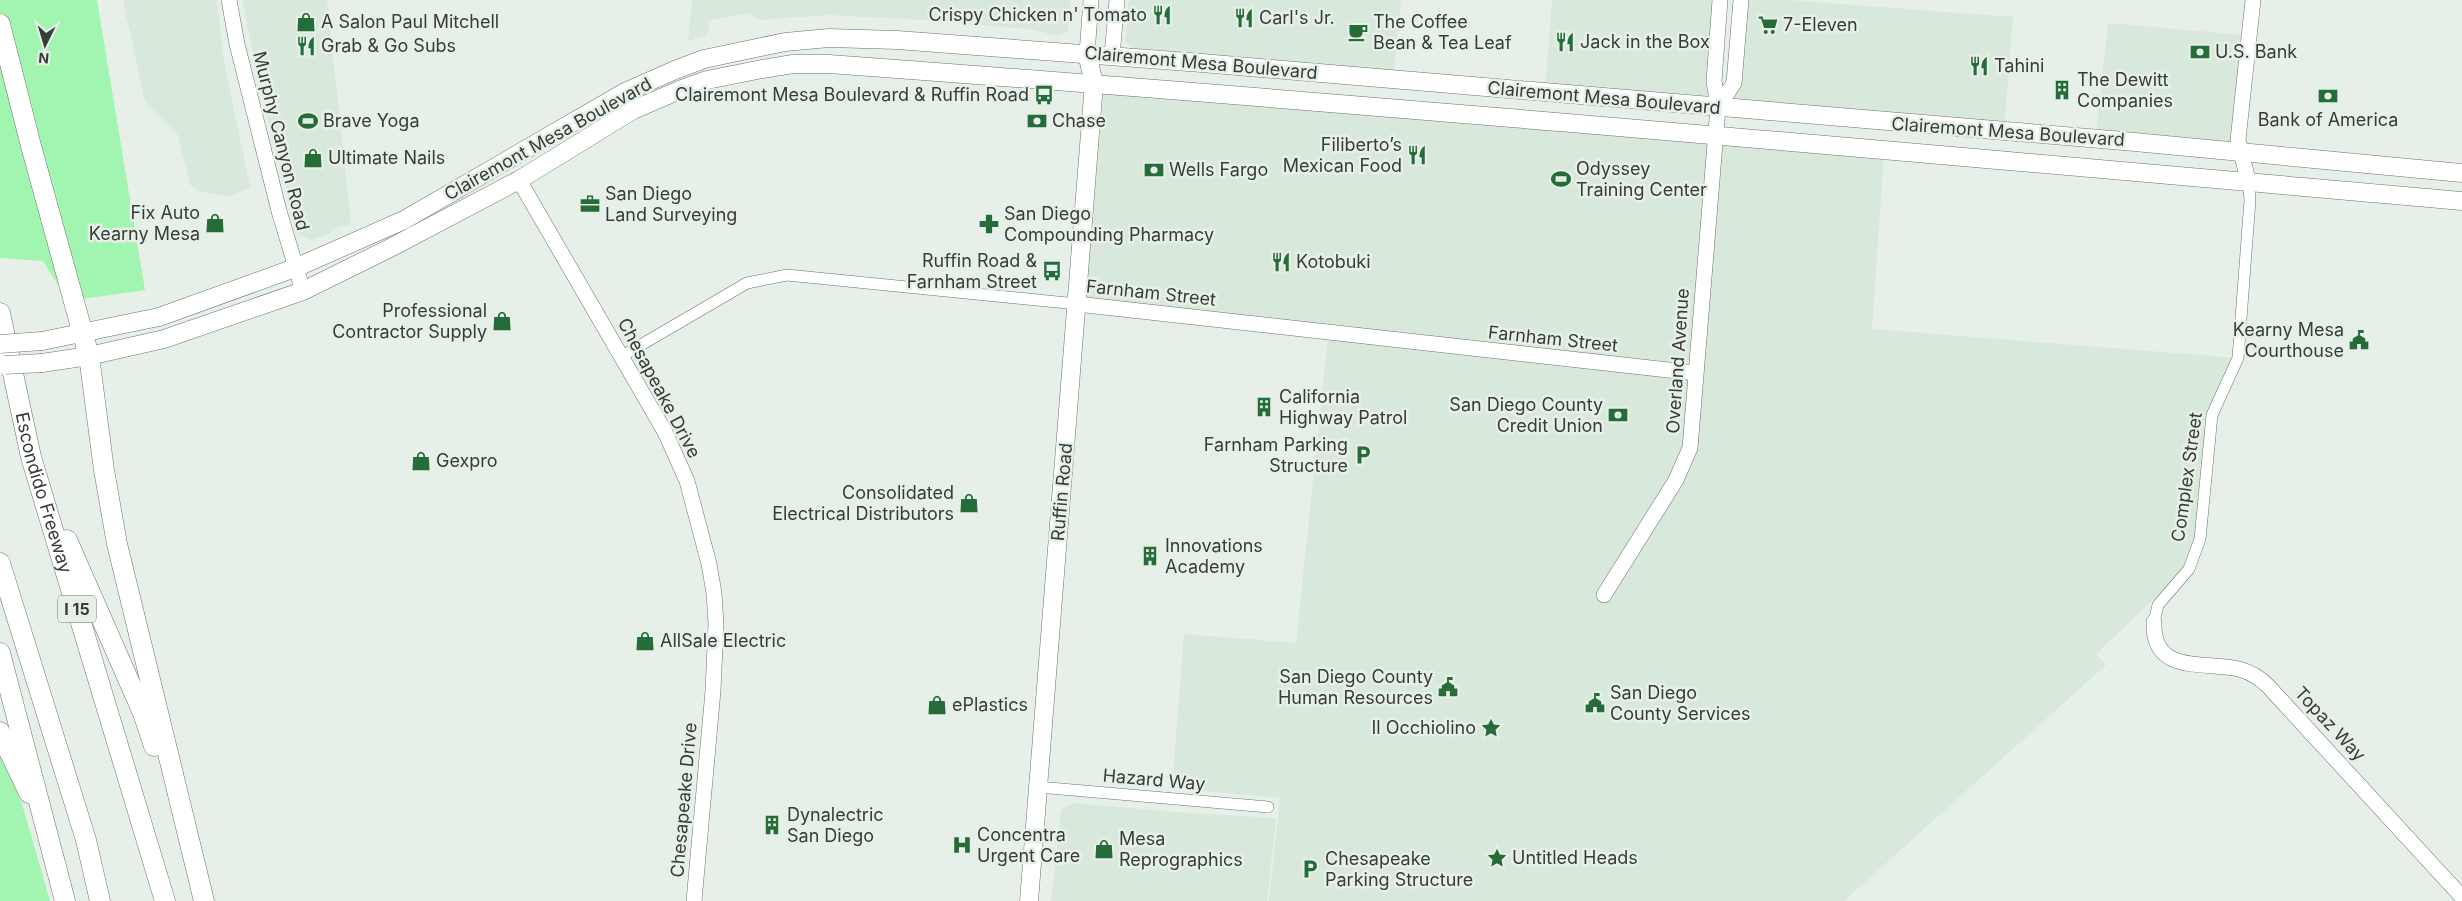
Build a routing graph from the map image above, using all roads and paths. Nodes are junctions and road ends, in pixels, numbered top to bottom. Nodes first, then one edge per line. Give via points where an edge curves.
1 (229, 0) edge
2 (1091, 0) edge
3 (1117, 0) edge
4 (1720, 0) edge
5 (1741, 0) edge
6 (2252, 0) edge
7 (0, 24) edge
8 (1087, 54) junction
9 (1112, 56) junction
10 (1094, 83) junction
11 (1718, 107) junction
12 (1715, 135) junction
13 (2241, 152) junction
14 (2444, 172) junction
15 (2462, 173) edge
16 (519, 180) junction
17 (2248, 180) junction
18 (2378, 193) junction
19 (2462, 201) edge
20 (295, 268) junction
21 (303, 291) junction
22 (1077, 304) junction
23 (0, 313) edge
24 (83, 334) junction
25 (0, 344) edge
26 (89, 356) junction
27 (622, 356) junction
28 (0, 366) edge
29 (1695, 373) junction
30 (31, 457) junction
31 (0, 563) edge
32 (1604, 595) dead end
33 (2154, 622) joint
34 (0, 653) edge
35 (0, 732) edge
36 (1038, 787) junction
37 (1268, 807) dead end
38 (48, 830) junction
39 (2462, 897) edge
40 (65, 901) edge
41 (100, 901) edge
42 (165, 901) edge
43 (203, 901) edge
44 (694, 901) edge
45 (1029, 901) edge

1 - 20 street, Murphy Canyon Road via 237,44
2 - 8 street, Ruffin Road
3 - 9 street, Ruffin Road
4 - 11 street, Overland Avenue via 1714,81
5 - 11 street, Overland Avenue via 1734,83
6 - 13 street, Complex Street via 2238,135
7 - 24 highway
8 - 9 main road, Clairemont Mesa Boulevard
8 - 10 main road, Ruffin Road
8 - 20 main road, Clairemont Mesa Boulevard via 830,38 785,42 704,59 625,92 404,220
9 - 10 main road, Ruffin Road
9 - 11 main road, Clairemont Mesa Boulevard
10 - 12 main road, Clairemont Mesa Boulevard
10 - 16 main road, Clairemont Mesa Boulevard via 829,64 793,64 762,69 707,80 633,110
10 - 22 main road, Ruffin Road
11 - 12 street, Overland Avenue
11 - 13 main road, Clairemont Mesa Boulevard
12 - 17 main road, Clairemont Mesa Boulevard
12 - 29 street, Overland Avenue
13 - 14 main road, Clairemont Mesa Boulevard
13 - 17 street, Complex Street
14 - 15 main road, Clairemont Mesa Boulevard
14 - 18 main road via 2431,187 2401,186
16 - 21 main road, Clairemont Mesa Boulevard
16 - 27 street, Chesapeake Drive
17 - 18 main road, Clairemont Mesa Boulevard
17 - 33 street, Complex Street via 2250,200 2238,358 2212,415 2202,530 2190,569 2158,605
18 - 19 main road, Clairemont Mesa Boulevard
20 - 21 street, Murphy Canyon Road
20 - 24 main road, Clairemont Mesa Boulevard via 159,317
21 - 26 main road, Clairemont Mesa Boulevard via 164,340
22 - 27 street, Farnham Street via 788,275 747,283
22 - 29 street, Farnham Street
22 - 36 main road, Ruffin Road
23 - 30 highway, Escondido Freeway / I 15
24 - 25 main road, Clairemont Mesa Boulevard, bridge
24 - 26 highway
26 - 28 main road, Clairemont Mesa Boulevard, bridge
26 - 43 highway via 104,470 118,544
27 - 44 street, Chesapeake Drive via 665,432 687,481 714,593 713,691
29 - 32 street, Overland Avenue via 1690,448 1684,463
30 - 42 highway, Escondido Freeway / I 15
30 - 43 highway via 143,713
31 - 41 highway via 86,840
33 - 39 street, Topaz Way via 2158,644 2176,662 2239,669 2258,676
34 - 38 highway
35 - 38 highway
36 - 37 street, Hazard Way
36 - 45 main road, Ruffin Road
38 - 40 highway

